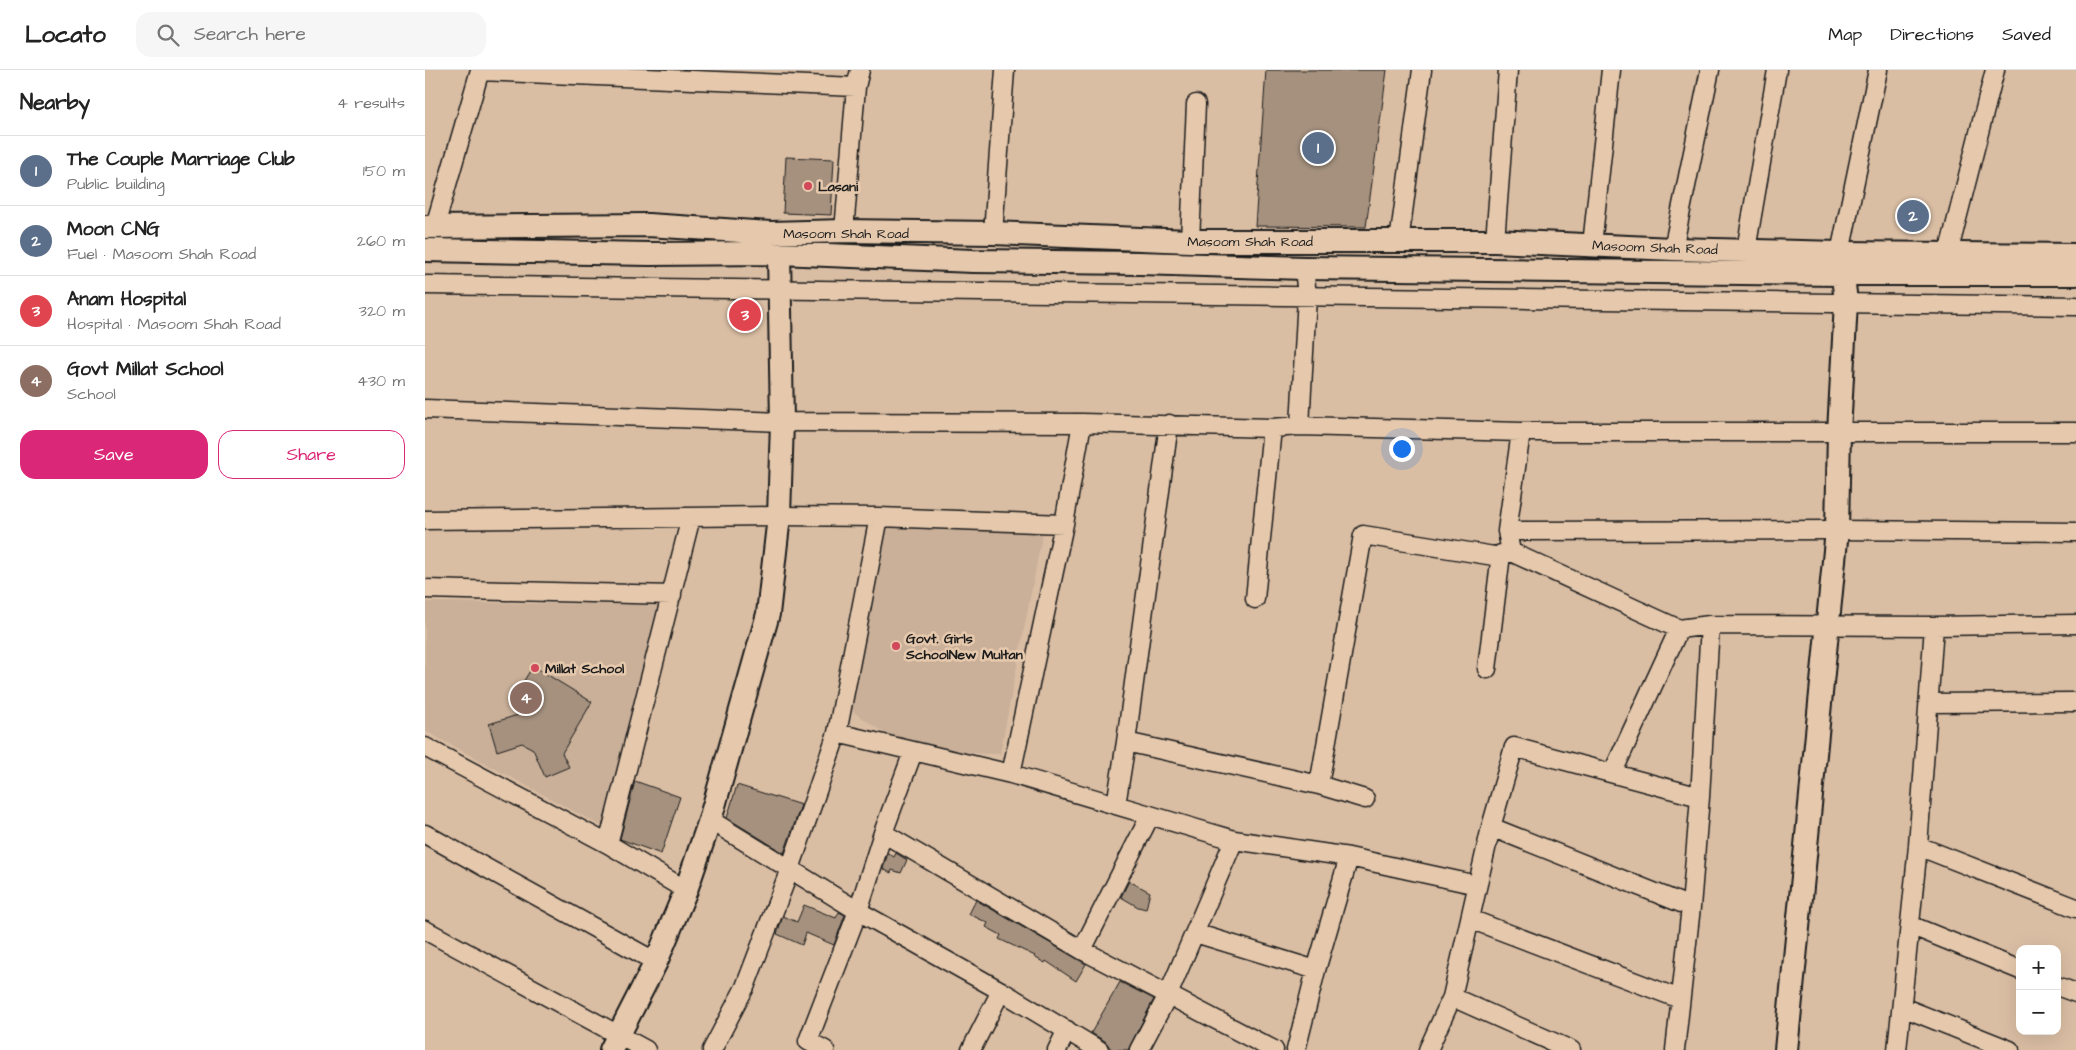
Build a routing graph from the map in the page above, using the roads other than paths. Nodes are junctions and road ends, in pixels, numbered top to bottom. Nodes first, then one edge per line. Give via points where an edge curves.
1 (480, 70) edge
2 (1005, 70) edge
3 (1422, 70) edge
4 (1508, 70) edge
5 (1611, 70) edge
6 (1711, 70) edge
7 (1777, 70) edge
8 (1878, 70) edge
9 (1995, 70) edge
10 (734, 75) edge
11 (858, 78) edge
12 (1196, 104) dead end
13 (648, 225) junction
14 (430, 227) edge
15 (843, 231) junction
16 (983, 233) junction
17 (1190, 241) junction
18 (1495, 241) junction
19 (1321, 242) junction
20 (1399, 242) junction
21 (1592, 245) junction
22 (1673, 249) junction
23 (425, 250) edge
24 (1746, 250) junction
25 (779, 253) junction
26 (649, 254) junction
27 (1948, 254) junction
28 (2076, 255) edge
29 (973, 261) junction
30 (1841, 263) junction
31 (1313, 269) junction
32 (2076, 274) edge
33 (425, 285) edge
34 (780, 290) junction
35 (1307, 296) junction
36 (1846, 302) junction
37 (2076, 306) edge
38 (425, 409) edge
39 (782, 422) junction
40 (1081, 422) junction
41 (1169, 424) junction
42 (1300, 426) junction
43 (1272, 428) junction
44 (1521, 432) junction
45 (1839, 432) junction
46 (2076, 432) edge
47 (779, 516) junction
48 (691, 517) junction
49 (879, 517) junction
50 (425, 520) edge
51 (1064, 524) junction
52 (1837, 530) junction
53 (1507, 531) junction
54 (2076, 532) edge
55 (1506, 553) junction
56 (425, 589) edge
57 (672, 595) junction
58 (1255, 599) dead end
59 (2076, 624) edge
60 (1710, 625) junction
61 (1829, 626) junction
62 (1934, 626) junction
63 (1679, 629) junction
64 (1487, 669) dead end
65 (2076, 702) edge
66 (1928, 703) junction
67 (837, 733) junction
68 (1126, 742) junction
69 (425, 747) edge
70 (913, 752) junction
71 (1613, 772) junction
72 (1011, 774) junction
73 (1319, 785) junction
74 (1700, 797) junction
75 (1365, 799) dead end
76 (1116, 806) junction
77 (1150, 816) junction
78 (710, 820) junction
79 (1491, 827) junction
80 (883, 833) junction
81 (425, 834) edge
82 (1234, 840) junction
83 (608, 844) junction
84 (1918, 846) junction
85 (1349, 857) junction
86 (790, 869) junction
87 (1477, 885) junction
88 (686, 890) junction
89 (1691, 907) junction
90 (2076, 908) edge
91 (857, 912) junction
92 (1470, 919) junction
93 (1910, 925) junction
94 (425, 930) edge
95 (1195, 933) junction
96 (1082, 950) junction
97 (656, 962) junction
98 (2016, 968) edge
99 (1316, 970) junction
100 (2061, 988) edge
101 (1001, 991) junction
102 (1168, 994) junction
103 (2076, 994) edge
104 (1451, 997) junction
105 (1680, 1000) junction
106 (1902, 1008) junction
107 (1067, 1030) junction
108 (615, 1043) edge
109 (806, 1046) edge
110 (1789, 1049) edge
111 (646, 1050) edge
112 (711, 1050) edge
113 (825, 1050) edge
114 (971, 1050) edge
115 (1057, 1050) edge
116 (1099, 1050) edge
117 (1139, 1050) edge
118 (1274, 1050) edge
119 (1296, 1050) edge
120 (1429, 1050) edge
121 (1571, 1050) edge
122 (1675, 1050) edge
123 (1897, 1050) edge
124 (2010, 1050) edge

1 - 10 street
1 - 14 street
2 - 16 street
3 - 20 street
4 - 18 street
5 - 21 street
6 - 22 street
7 - 24 street
8 - 30 street
9 - 27 street
10 - 11 street
11 - 15 street
12 - 17 street
13 - 14 main road, Masoom Shah Road
13 - 15 main road, Masoom Shah Road via 771,233
13 - 26 main road
15 - 16 main road, Masoom Shah Road
16 - 17 main road, Masoom Shah Road
16 - 29 main road
17 - 19 main road, Masoom Shah Road
18 - 20 main road, Masoom Shah Road
18 - 21 main road, Masoom Shah Road
19 - 20 main road, Masoom Shah Road
19 - 31 street
21 - 22 main road, Masoom Shah Road
22 - 24 main road, Masoom Shah Road
23 - 26 main road, Masoom Shah Road
24 - 30 main road, Masoom Shah Road
25 - 26 main road, Masoom Shah Road
25 - 29 main road, Masoom Shah Road
25 - 34 main road
27 - 28 main road, Masoom Shah Road
27 - 30 main road, Masoom Shah Road
29 - 31 main road, Masoom Shah Road
30 - 31 main road, Masoom Shah Road
30 - 32 main road, Masoom Shah Road
30 - 36 main road
31 - 35 street
33 - 34 street
34 - 35 street
34 - 39 main road
35 - 36 street
35 - 42 street
36 - 37 street
36 - 45 main road
38 - 39 street
39 - 40 street
39 - 47 main road
40 - 41 street
40 - 51 street
41 - 43 street
41 - 68 street
42 - 43 street
42 - 44 street
43 - 58 street
44 - 45 street
44 - 53 street
45 - 46 street
45 - 52 main road
47 - 48 street
47 - 49 street
47 - 78 main road via 768,614
48 - 50 street
48 - 57 street
49 - 51 street
49 - 67 street
51 - 72 street
52 - 53 street
52 - 54 street
52 - 61 main road
53 - 55 street
55 - 63 street
55 - 64 street
55 - 73 street via 1494,556 1363,534
56 - 57 street
57 - 83 street
59 - 62 street
60 - 61 street
60 - 63 street
60 - 74 street
61 - 62 street
61 - 110 main road
62 - 66 street
63 - 71 street
65 - 66 street
66 - 84 street
67 - 70 street
67 - 86 street
68 - 73 street
68 - 76 street
69 - 83 street
70 - 72 street
70 - 80 street
71 - 74 street
71 - 79 street via 1514,747
72 - 76 street
73 - 75 street
74 - 89 street
76 - 77 street
77 - 82 street
77 - 96 street
78 - 86 street
78 - 88 main road
79 - 87 street
79 - 89 street
80 - 91 street
80 - 96 street
81 - 97 street
82 - 85 street
82 - 95 street
83 - 88 street
84 - 90 street
84 - 93 street
85 - 87 street
85 - 99 street
86 - 91 street
86 - 112 street via 745,987
87 - 92 street
88 - 97 main road
89 - 105 street
91 - 101 street
91 - 109 street
92 - 104 street
92 - 105 street
93 - 98 street
93 - 106 street
94 - 108 street
95 - 99 street
95 - 102 street
96 - 102 street
97 - 108 main road
99 - 119 street
100 - 103 street
101 - 107 street
101 - 114 street
102 - 117 street
102 - 118 street
104 - 120 street
104 - 121 street
105 - 122 street
106 - 123 street
106 - 124 street
107 - 115 street
107 - 116 street
108 - 111 street
109 - 113 street

